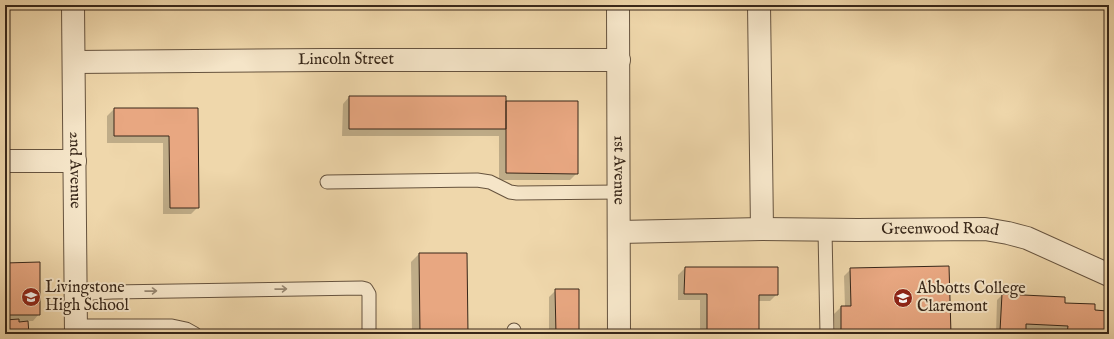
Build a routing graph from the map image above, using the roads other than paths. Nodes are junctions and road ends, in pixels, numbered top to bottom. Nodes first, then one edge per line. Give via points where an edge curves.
1 (73, 5) edge
2 (618, 5) edge
3 (759, 5) edge
4 (619, 60) junction
5 (74, 62) junction
6 (5, 161) edge
7 (75, 161) junction
8 (327, 182) dead end
9 (619, 192) junction
10 (762, 229) junction
11 (825, 230) junction
12 (619, 232) junction
13 (1109, 275) edge
14 (76, 294) junction
15 (76, 330) edge
16 (195, 334) edge
17 (369, 334) edge
18 (619, 334) edge
19 (827, 334) edge

1 - 5 street, 2nd Avenue
2 - 4 street, 1st Avenue
3 - 10 street
4 - 5 street, Lincoln Street
4 - 9 street, 1st Avenue
5 - 7 street, 2nd Avenue
6 - 7 street
7 - 14 street, 2nd Avenue
8 - 9 lane via 477,180 490,182 517,193
9 - 12 street, 1st Avenue
10 - 11 street, Greenwood Road
10 - 12 street, Greenwood Road
11 - 13 street, Greenwood Road via 985,229 1008,232
11 - 19 lane
12 - 18 street, 1st Avenue
14 - 15 street, 2nd Avenue
14 -> 17 lane via 362,288 369,294
15 - 16 lane via 172,326

